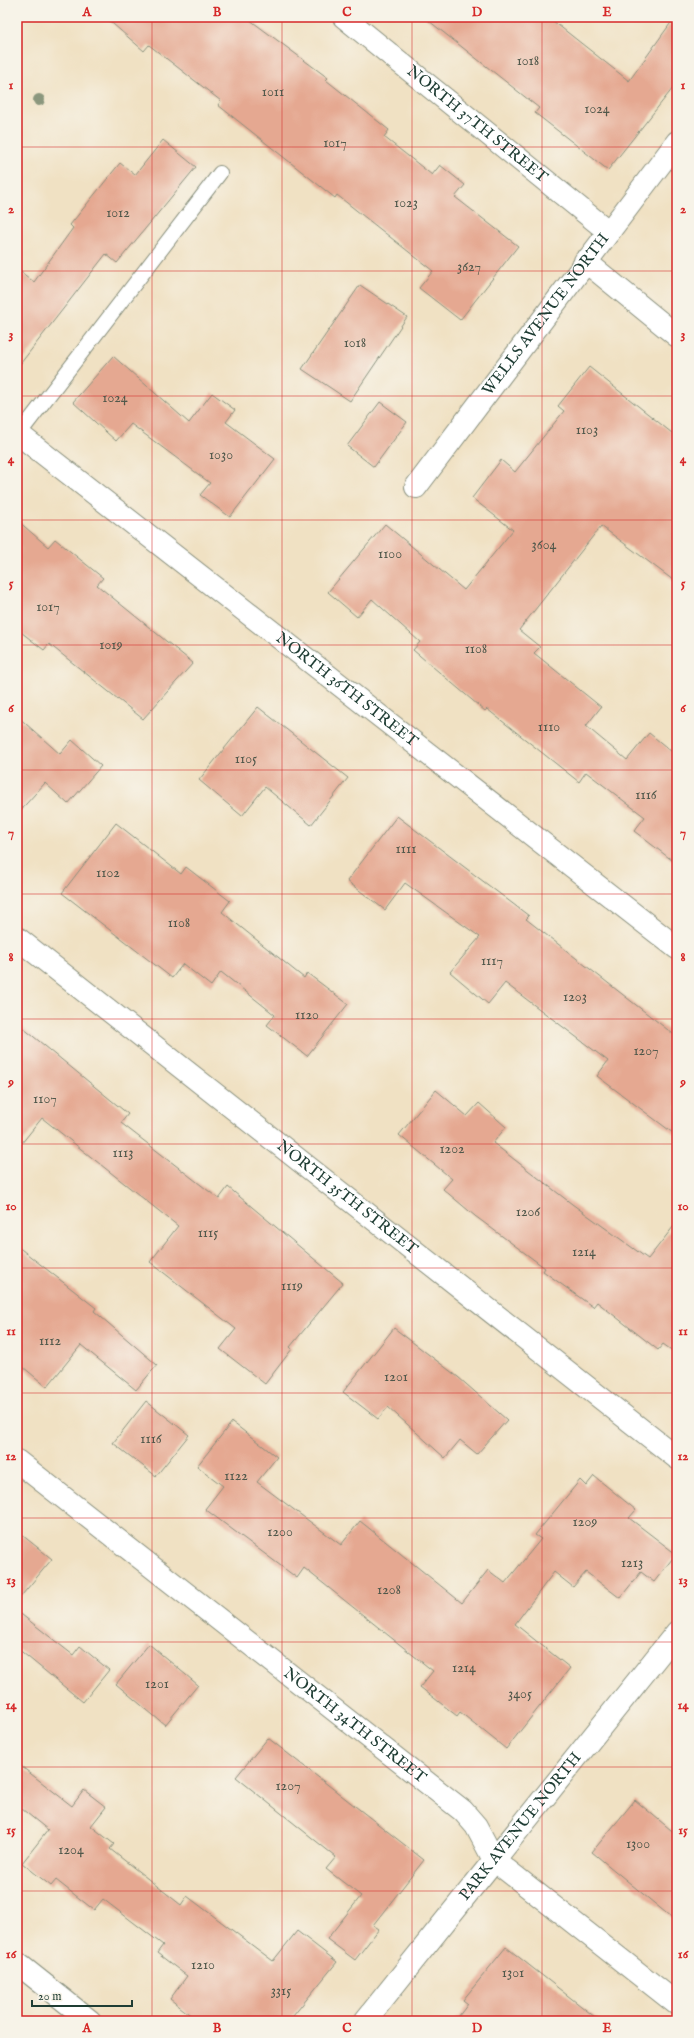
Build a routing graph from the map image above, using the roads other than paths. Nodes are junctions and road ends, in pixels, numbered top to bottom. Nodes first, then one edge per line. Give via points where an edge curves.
1 (344, 17) edge
2 (677, 142) edge
3 (220, 173) dead end
4 (609, 232) junction
5 (585, 262) junction
6 (677, 336) edge
7 (18, 433) edge
8 (416, 487) dead end
9 (17, 938) edge
10 (677, 948) edge
11 (677, 1458) edge
12 (17, 1461) edge
13 (677, 1632) edge
14 (494, 1860) junction
15 (17, 1963) edge
16 (677, 2004) edge
17 (90, 2021) edge
18 (365, 2021) edge

1 - 4 street, NORTH 37TH STREET
2 - 4 street, WELLS AVENUE NORTH
3 - 7 lane
4 - 5 street, WELLS AVENUE NORTH
5 - 6 street
5 - 8 street, WELLS AVENUE NORTH
7 - 10 street, NORTH 36TH STREET
9 - 11 street, NORTH 35TH STREET
12 - 14 street, NORTH 34TH STREET via 464,1811 476,1826
13 - 14 street, PARK AVENUE NORTH
14 - 16 street, NORTH 34TH STREET
14 - 18 street, PARK AVENUE NORTH
15 - 17 street

